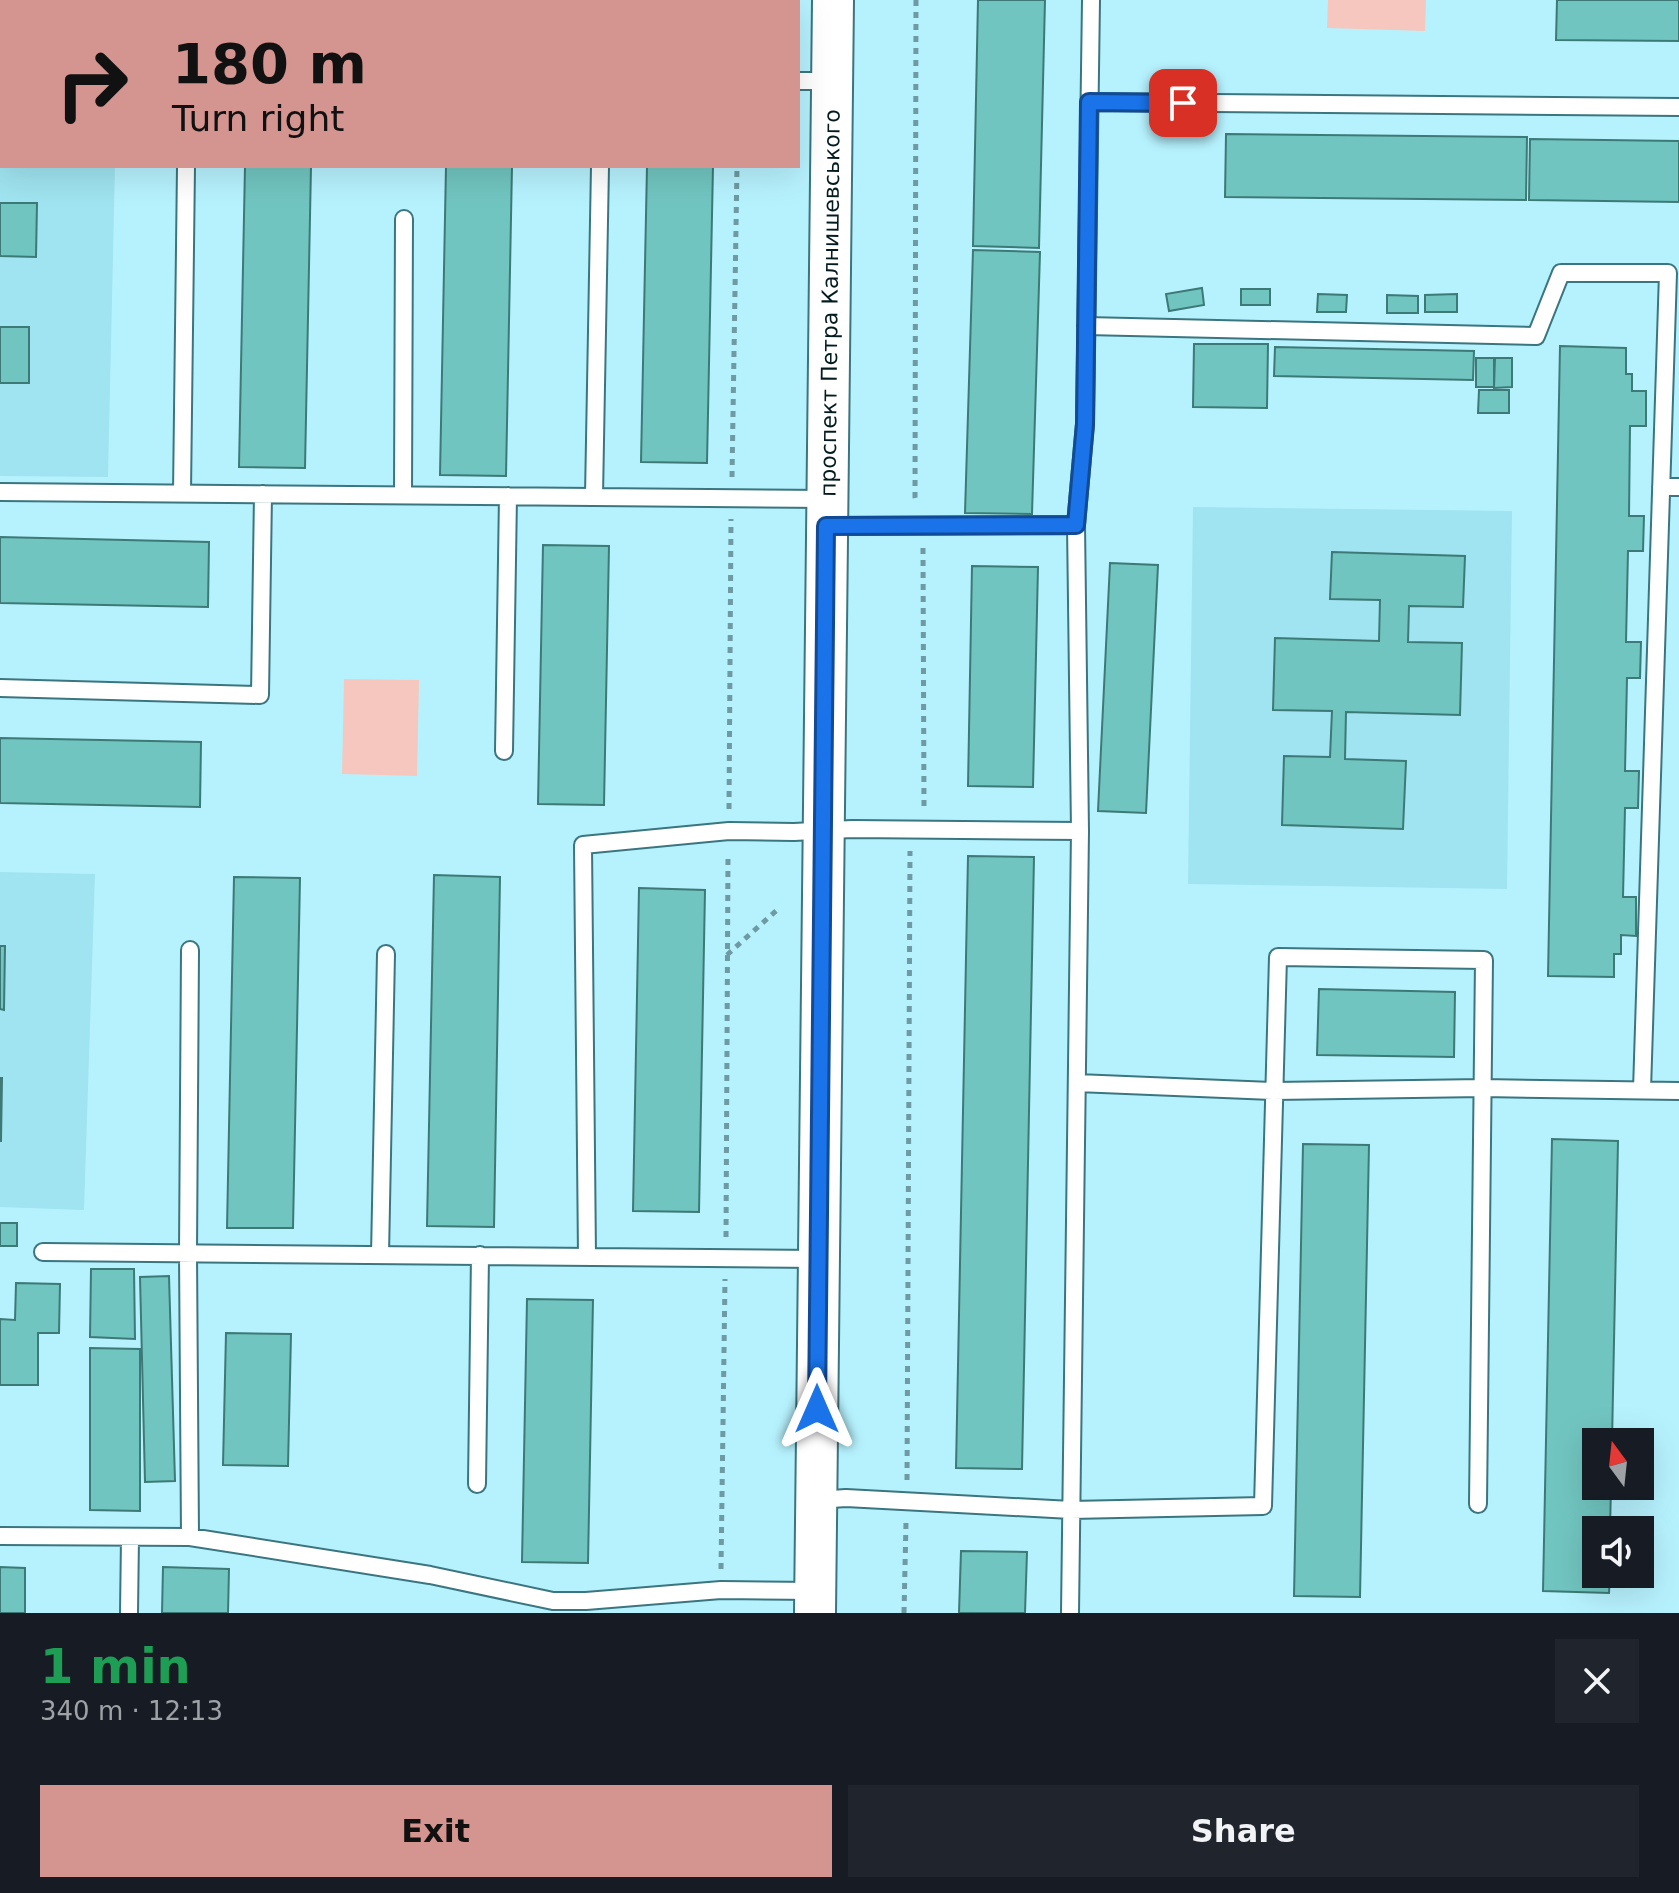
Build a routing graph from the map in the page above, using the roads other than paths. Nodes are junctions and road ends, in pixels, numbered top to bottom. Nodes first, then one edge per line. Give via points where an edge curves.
1 (833, 0) edge
2 (1091, 0) edge
3 (815, 81) edge
4 (1089, 102) junction
5 (1679, 107) edge
6 (186, 168) edge
7 (600, 168) edge
8 (404, 219) dead end
9 (1673, 273) edge
10 (1086, 326) junction
11 (1661, 487) junction
12 (1679, 487) edge
13 (0, 492) edge
14 (182, 493) junction
15 (263, 494) junction
16 (403, 495) junction
17 (508, 496) junction
18 (594, 496) junction
19 (826, 512) junction
20 (1076, 525) junction
21 (0, 688) edge
22 (504, 751) dead end
23 (823, 831) junction
24 (1080, 831) junction
25 (190, 950) dead end
26 (386, 954) dead end
27 (1077, 1083) junction
28 (1483, 1088) junction
29 (1642, 1090) junction
30 (1274, 1091) junction
31 (1679, 1091) edge
32 (43, 1252) dead end
33 (188, 1253) junction
34 (380, 1255) junction
35 (480, 1255) junction
36 (587, 1257) junction
37 (818, 1259) junction
38 (477, 1484) dead end
39 (817, 1500) junction
40 (1478, 1504) dead end
41 (1071, 1510) junction
42 (0, 1536) edge
43 (130, 1537) junction
44 (190, 1537) junction
45 (815, 1602) edge
46 (587, 1607) edge
47 (129, 1613) edge
48 (1070, 1613) edge

1 - 3 street, проспект Петра Калнишевського
2 - 4 lane
3 - 19 street, проспект Петра Калнишевського
4 - 5 lane
4 - 10 lane
6 - 14 lane
7 - 18 lane
8 - 16 lane
9 - 10 lane via 1561,273 1536,336
9 - 11 lane
10 - 20 lane
11 - 12 lane
11 - 29 lane
13 - 14 lane
14 - 15 lane
15 - 16 lane
15 - 21 lane via 260,695
16 - 17 lane
17 - 18 lane
17 - 22 lane
18 - 19 lane via 731,498
19 - 20 lane via 923,526
19 - 23 street, проспект Петра Калнишевського
20 - 24 lane
23 - 24 lane
23 - 36 lane via 729,831 583,845
23 - 37 street, проспект Петра Калнишевського
24 - 27 lane
25 - 33 lane
26 - 34 lane
27 - 30 lane
27 - 41 lane
28 - 29 lane
28 - 30 lane
28 - 30 lane via 1484,960 1278,957
28 - 40 lane
29 - 31 lane
30 - 41 lane via 1263,1506
32 - 33 lane
33 - 34 lane
33 - 44 lane
34 - 35 lane
35 - 36 lane
35 - 38 lane
36 - 37 lane
37 - 39 street, проспект Петра Калнишевського
39 - 41 lane
39 - 45 street, проспект Петра Калнишевського
41 - 48 lane
42 - 43 lane
43 - 44 lane
43 - 47 lane
44 - 46 lane via 430,1575
45 - 46 lane via 721,1590

